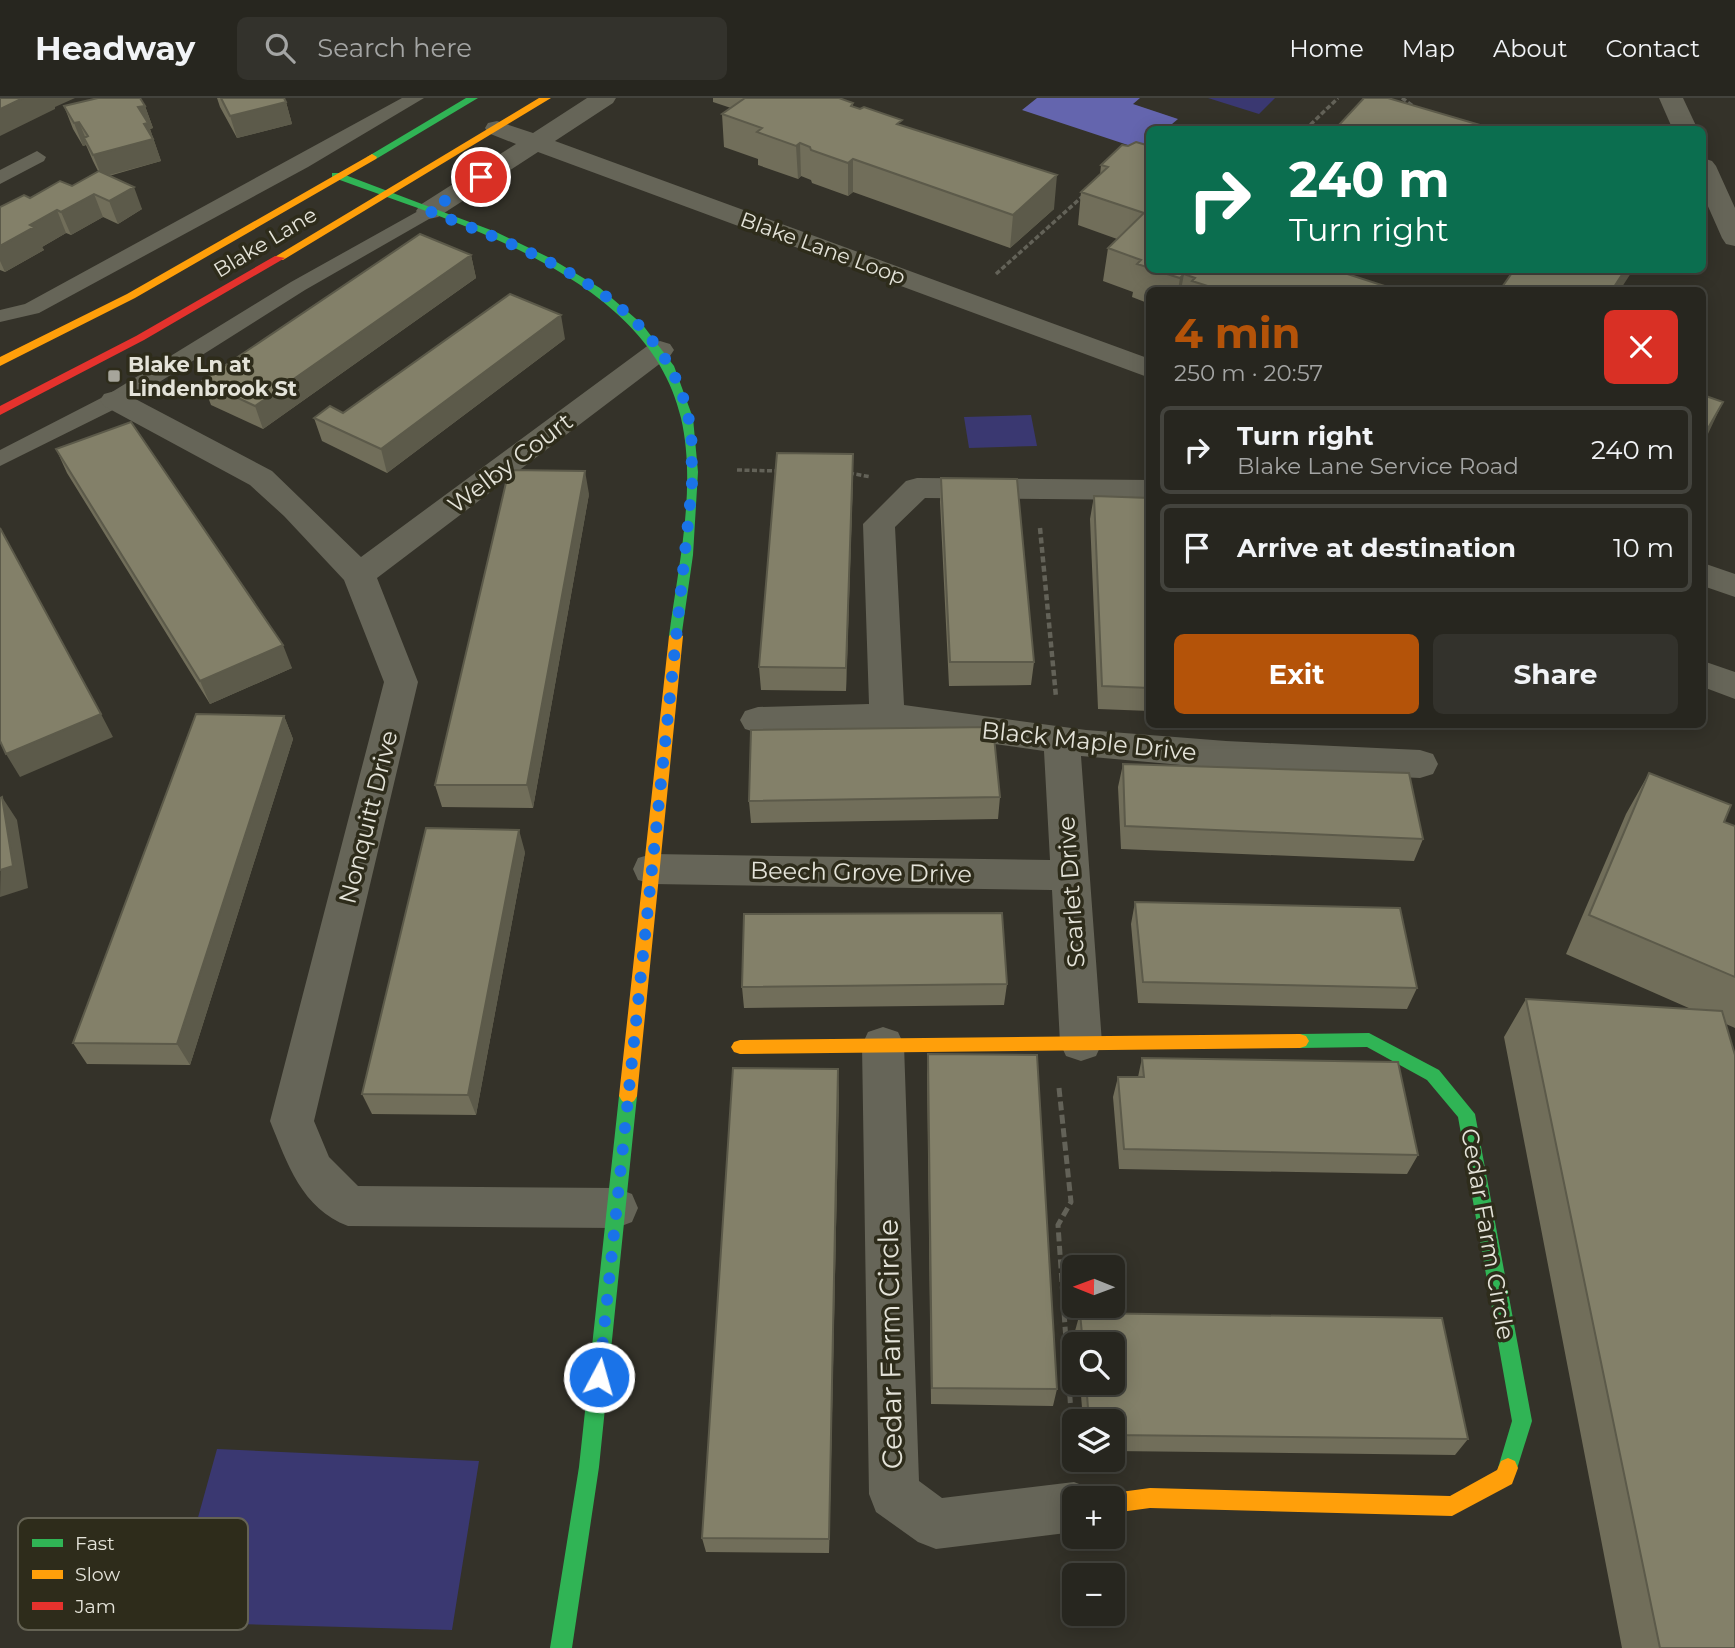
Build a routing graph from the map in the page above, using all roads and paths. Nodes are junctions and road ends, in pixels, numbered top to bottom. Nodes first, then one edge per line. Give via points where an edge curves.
1 (415, 98) edge
2 (473, 98) edge
3 (546, 98) edge
4 (604, 98) edge
5 (1338, 98) edge
6 (1402, 98) edge
7 (1671, 98) edge
8 (1426, 116) edge
9 (1309, 126) edge
10 (1684, 126) edge
11 (496, 128) junction
12 (534, 141) junction
13 (37, 157) dead end
14 (301, 163) junction
15 (1706, 173) edge
16 (336, 175) junction
17 (0, 178) edge
18 (1089, 191) edge
19 (385, 194) junction
20 (429, 211) junction
21 (1735, 238) edge
22 (995, 274) dead end
23 (0, 316) edge
24 (660, 350) junction
25 (0, 362) edge
26 (1146, 368) edge
27 (115, 401) junction
28 (0, 411) edge
29 (0, 458) edge
30 (736, 470) dead end
31 (788, 471) edge
32 (840, 473) edge
33 (918, 488) junction
34 (1146, 490) edge
35 (1038, 518) dead end
36 (359, 575) junction
37 (1706, 575) edge
38 (1735, 586) edge
39 (1706, 674) edge
40 (1735, 686) edge
41 (887, 716) junction
42 (758, 720) dead end
43 (1059, 723) junction
44 (1225, 740) edge
45 (1420, 764) dead end
46 (652, 870) junction
47 (1071, 875) junction
48 (1082, 1042) junction
49 (883, 1045) junction
50 (740, 1047) dead end
51 (1059, 1086) dead end
52 (616, 1208) junction
53 (1071, 1409) edge
54 (1125, 1501) edge
55 (1062, 1508) edge
56 (561, 1648) edge

1 - 14 lane
2 - 16 street, Blake Lane
3 - 11 street, Blake Lane
4 - 12 street
5 - 9 path
6 - 8 path
7 - 10 street
11 - 12 street, Blake Lane Loop
11 - 19 street, Blake Lane
12 - 20 street
12 - 26 street, Blake Lane Loop
13 - 17 lane
14 - 16 lane
14 - 23 lane via 32,309
15 - 21 street
16 - 19 street
16 - 25 street, Blake Lane via 131,296
18 - 22 path
19 - 20 street
19 - 28 street, Blake Lane via 220,294
20 - 24 street via 555,264 598,289 633,318
20 - 27 lane via 298,286
24 - 36 street, Welby Court
24 - 46 street via 677,382 690,426 692,485
27 - 29 lane
27 - 36 street, Nonquitt Drive via 261,478
30 - 31 path
32 - 33 path
33 - 34 street
33 - 41 street via 879,524
35 - 43 path
36 - 52 street, Nonquitt Drive via 401,682 292,1122 312,1170 348,1206
37 - 38 street
39 - 40 street
41 - 42 street, Black Maple Drive
41 - 43 street, Black Maple Drive
43 - 44 street, Black Maple Drive
43 - 47 street, Scarlet Drive
44 - 45 street, Black Maple Drive
46 - 47 street, Beech Grove Drive
46 - 52 street
47 - 48 street, Scarlet Drive
48 - 49 street, Cedar Farm Circle
48 - 54 street, Cedar Farm Circle via 1369,1040 1433,1075 1466,1114 1522,1422 1505,1477 1452,1506 1150,1498
49 - 50 street, Cedar Farm Circle
49 - 55 street, Cedar Farm Circle via 894,1494 936,1524
51 - 53 path via 1072,1202 1058,1225
52 - 56 street via 589,1467

